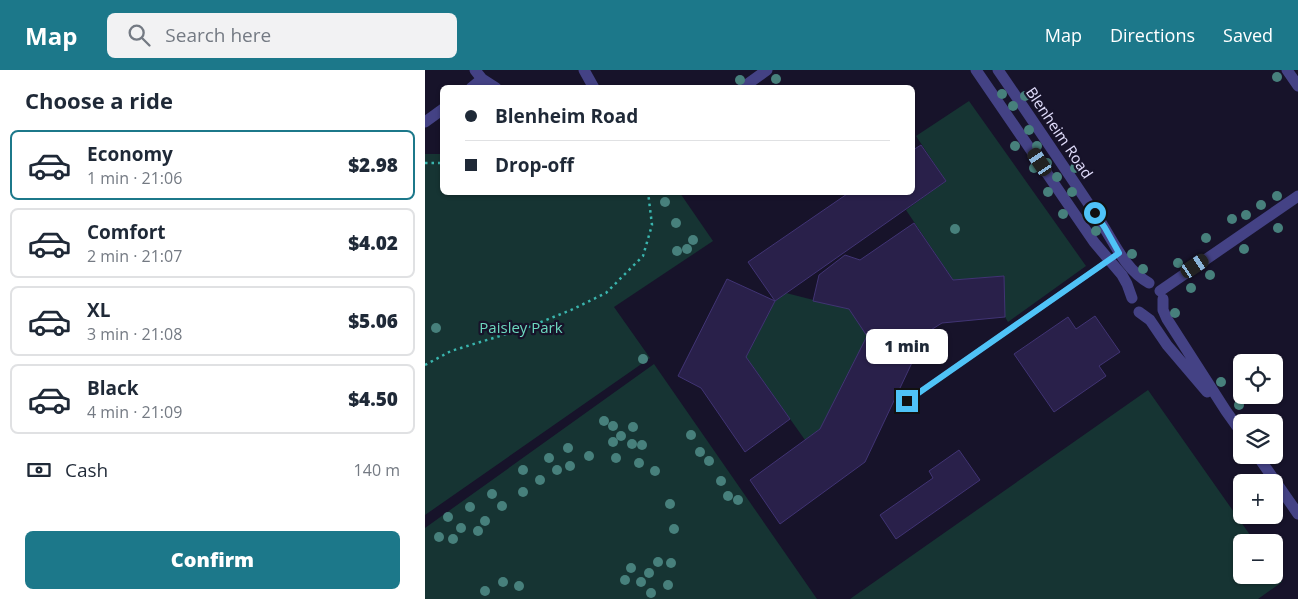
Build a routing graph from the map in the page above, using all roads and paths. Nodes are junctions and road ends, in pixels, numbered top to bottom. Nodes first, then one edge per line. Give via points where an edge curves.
1 (584, 70) edge
2 (767, 70) edge
3 (976, 70) edge
4 (998, 70) edge
5 (1287, 70) edge
6 (478, 75) edge
7 (492, 85) edge
8 (592, 85) edge
9 (745, 85) edge
10 (1298, 86) edge
11 (440, 111) edge
12 (425, 122) edge
13 (425, 163) edge
14 (440, 163) edge
15 (648, 195) edge
16 (1298, 196) edge
17 (1114, 256) junction
18 (1149, 283) junction
19 (1161, 295) junction
20 (1132, 298) junction
21 (1139, 312) junction
22 (1184, 347) junction
23 (1174, 354) junction
24 (425, 365) edge
25 (907, 401) dead end
26 (1226, 411) junction
27 (1233, 421) edge
28 (1263, 464) edge
29 (1298, 514) edge

1 - 8 street
2 - 9 street
3 - 17 street, Blenheim Road via 1094,242
4 - 17 street, Blenheim Road via 1105,228
5 - 10 street
6 - 7 street
11 - 12 street
13 - 14 path
15 - 24 path via 652,225 643,256 606,293 525,328 451,351
16 - 19 street
17 - 18 street, Blenheim Road
17 - 20 street, Blenheim Road
17 - 25 lane
18 - 19 street via 1156,286
18 - 20 street via 1138,286
19 - 21 street via 1160,308 1148,314
19 - 22 street via 1163,310
20 - 21 street
21 - 23 street via 1150,320
22 - 23 street
22 - 26 street
23 - 26 street
26 - 27 street
28 - 29 street

